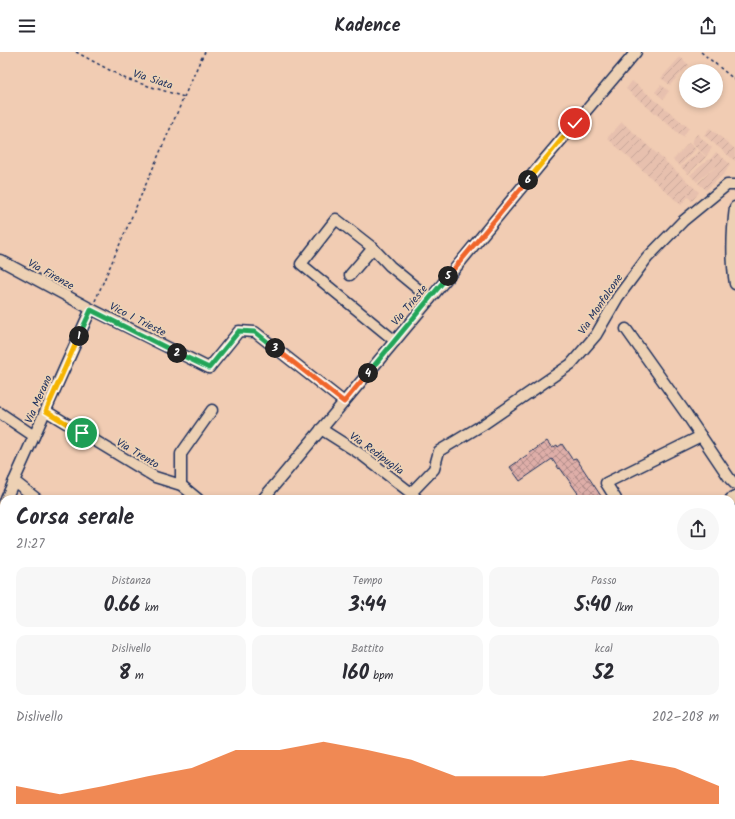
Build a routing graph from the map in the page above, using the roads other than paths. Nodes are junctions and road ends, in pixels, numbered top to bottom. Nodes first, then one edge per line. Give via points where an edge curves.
1 (636, 52) edge
2 (735, 185) edge
3 (735, 207) edge
4 (373, 248) junction
5 (0, 260) edge
6 (350, 275) dead end
7 (735, 284) edge
8 (430, 299) junction
9 (91, 310) junction
10 (626, 329) dead end
11 (395, 341) junction
12 (344, 402) junction
13 (212, 410) dead end
14 (46, 411) junction
15 (0, 413) edge
16 (321, 429) junction
17 (34, 436) junction
18 (701, 436) junction
19 (14, 481) junction
20 (735, 484) edge
21 (181, 485) junction
22 (8, 495) edge
23 (32, 495) edge
24 (193, 495) edge
25 (266, 495) edge
26 (413, 495) edge
27 (415, 495) edge
28 (614, 495) edge

1 - 8 street, Via Trieste
2 - 27 street, Via Monfalcone via 727,185 683,221 647,258 618,297 596,335 571,364 484,424 439,451 434,469
3 - 7 street
4 - 6 street
4 - 8 street via 390,266
4 - 11 street via 336,219 301,264
5 - 9 street, Via Firenze
8 - 11 street, Via Trieste
9 - 12 street, Vico I Trieste via 209,368 239,331 255,332
9 - 14 street, Via Merano
10 - 18 street
11 - 12 street, Via Trieste
12 - 16 street, Via Trieste
13 - 21 street via 181,454
14 - 17 street, Via Merano
14 - 21 street, Via Trento via 155,478
15 - 17 street
16 - 25 street, Via Trieste
16 - 26 street, Via Redipuglia via 362,455
17 - 19 street, Via Merano
18 - 20 street
18 - 28 street via 606,483
19 - 22 street, Via Merano
19 - 23 street
21 - 24 street, Via Trento

